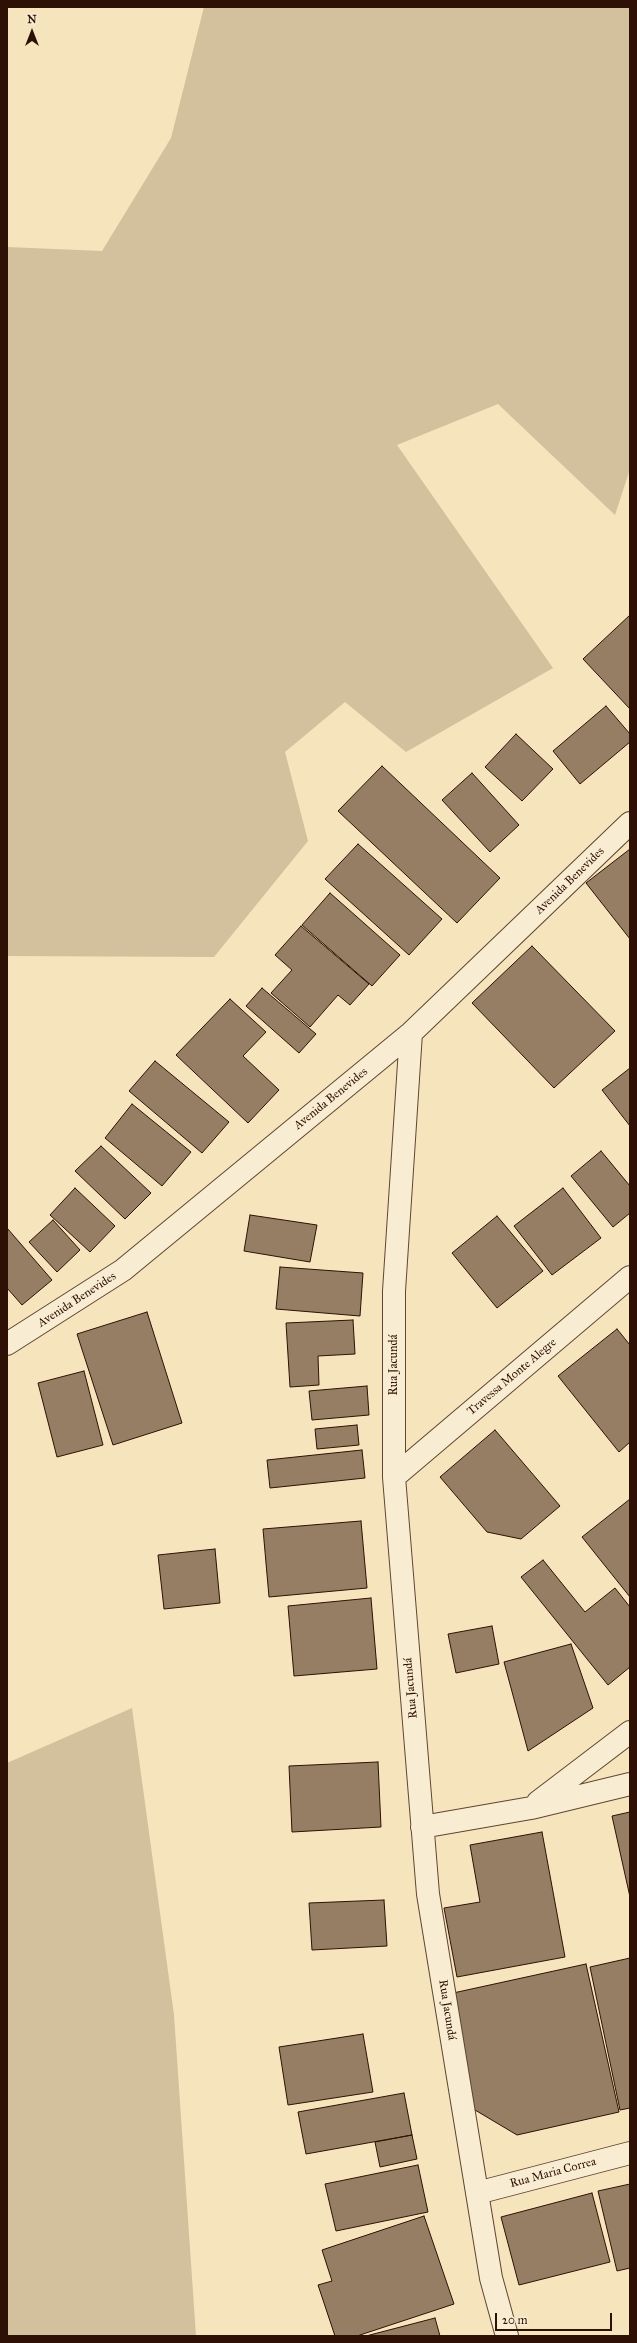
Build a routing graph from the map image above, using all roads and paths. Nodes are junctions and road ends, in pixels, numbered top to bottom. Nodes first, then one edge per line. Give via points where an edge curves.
1 (630, 823) edge
2 (411, 1033) junction
3 (630, 1277) edge
4 (7, 1344) edge
5 (394, 1477) junction
6 (630, 1732) edge
7 (630, 1784) edge
8 (531, 1808) junction
9 (422, 1827) junction
10 (630, 2153) edge
11 (477, 2193) junction
12 (507, 2336) edge

1 - 2 street, Avenida Benevides
2 - 4 street, Avenida Benevides via 123,1270
2 - 5 street, Rua Jacundá via 394,1291
3 - 5 street, Travessa Monte Alegre
5 - 9 street, Rua Jacundá
6 - 8 street
7 - 8 street
8 - 9 street
9 - 11 street, Rua Jacundá via 428,1894
10 - 11 street, Rua Maria Correa
11 - 12 street, Rua Jacundá via 491,2278

